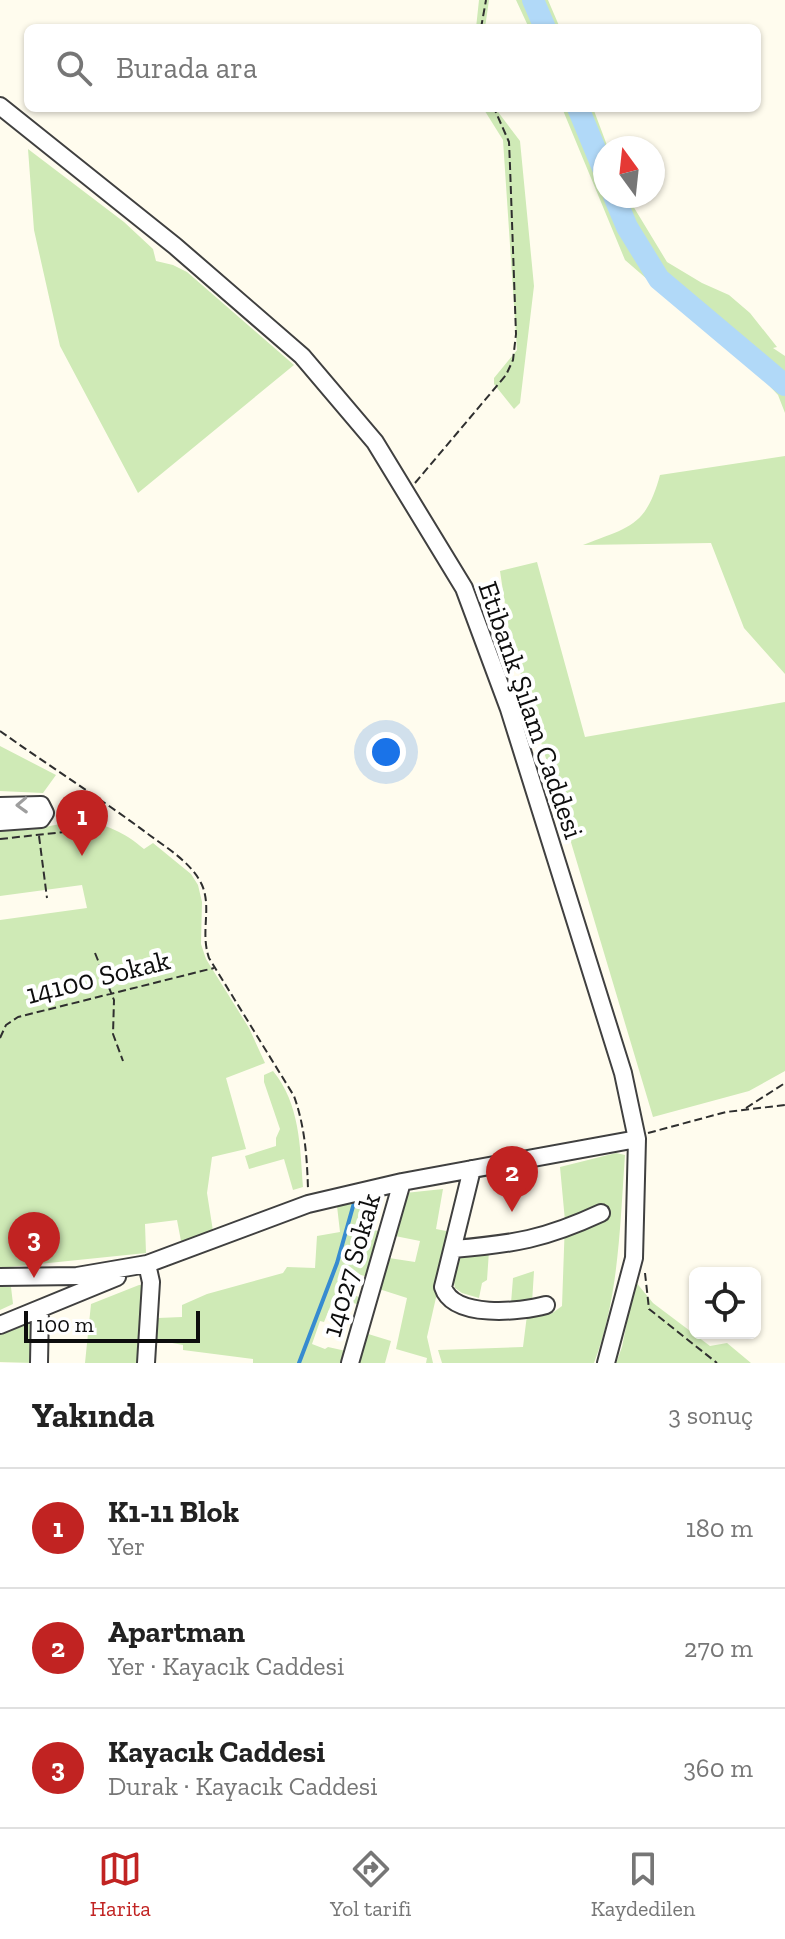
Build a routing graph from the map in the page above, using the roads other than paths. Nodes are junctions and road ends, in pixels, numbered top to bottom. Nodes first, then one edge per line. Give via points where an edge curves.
1 (0, 106) edge
2 (0, 806) edge
3 (0, 822) edge
4 (646, 1137) junction
5 (472, 1169) junction
6 (402, 1182) junction
7 (601, 1213) dead end
8 (453, 1249) junction
9 (147, 1264) junction
10 (0, 1277) edge
11 (546, 1305) dead end
12 (40, 1309) junction
13 (0, 1325) edge
14 (39, 1363) edge
15 (146, 1363) edge
16 (350, 1363) edge
17 (606, 1363) edge

1 - 4 street, Etibank Şılam Caddesi via 302,356 375,442 464,588 509,709
3 -> 2 street via 41,819 45,813 38,804
4 - 5 street
4 - 17 street, Etibank Şılam Caddesi via 634,1258
5 - 6 street
5 - 8 street
6 - 9 street via 308,1204
6 - 16 street, 14027 Sokak
7 - 8 street via 533,1240
8 - 11 street via 443,1287 453,1302 512,1312
9 - 10 street via 77,1276
9 - 12 street
9 - 15 street via 151,1282
12 - 13 street
12 - 14 street

